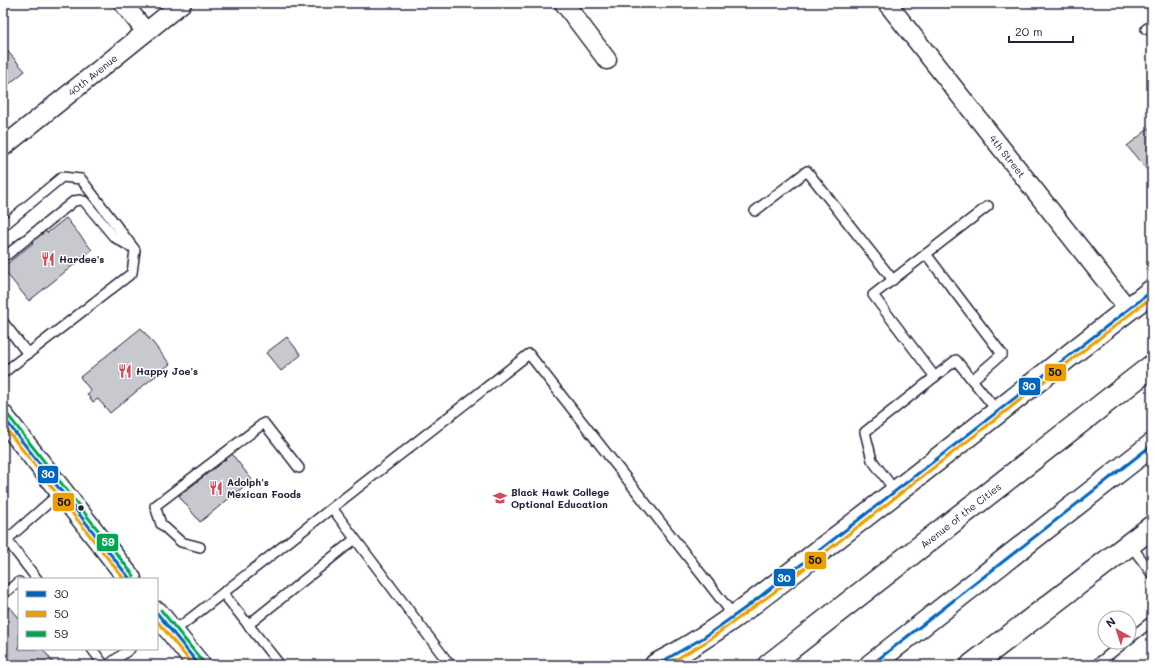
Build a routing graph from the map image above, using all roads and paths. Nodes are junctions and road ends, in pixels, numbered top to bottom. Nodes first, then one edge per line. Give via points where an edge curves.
1 (123, 3) edge
2 (182, 3) edge
3 (564, 3) edge
4 (887, 3) edge
5 (146, 32) junction
6 (607, 60) dead end
7 (3, 147) edge
8 (988, 206) dead end
9 (755, 211) dead end
10 (3, 226) edge
11 (135, 250) junction
12 (926, 254) junction
13 (3, 256) edge
14 (893, 280) junction
15 (1152, 291) edge
16 (1128, 309) junction
17 (3, 322) edge
18 (28, 354) junction
19 (1152, 366) edge
20 (3, 373) edge
21 (935, 377) junction
22 (972, 380) junction
23 (998, 412) junction
24 (3, 417) edge
25 (1152, 445) edge
26 (299, 468) dead end
27 (61, 492) junction
28 (896, 492) junction
29 (332, 508) junction
30 (1152, 528) edge
31 (4, 539) edge
32 (355, 539) junction
33 (1130, 544) junction
34 (200, 546) dead end
35 (1152, 574) edge
36 (34, 575) edge
37 (129, 578) edge
38 (18, 583) edge
39 (223, 593) junction
40 (3, 594) edge
41 (840, 609) junction
42 (734, 616) junction
43 (1152, 621) edge
44 (163, 625) edge
45 (248, 625) junction
46 (1137, 633) edge
47 (93, 650) edge
48 (129, 650) edge
49 (1115, 650) edge
50 (104, 665) edge
51 (108, 665) edge
52 (199, 665) edge
53 (280, 665) edge
54 (450, 665) edge
55 (656, 665) edge
56 (755, 665) edge
57 (769, 665) edge
58 (871, 665) edge
59 (972, 665) edge
60 (1096, 665) edge

1 - 5 street
2 - 5 street, 40th Avenue
3 - 6 street
4 - 16 street, 4th Street
5 - 7 street, 40th Avenue
8 - 12 lane
9 - 14 lane via 807,171
10 - 11 lane via 62,177 81,179
11 - 13 lane via 114,237 84,201 80,200 74,201
11 - 18 lane via 132,273
12 - 14 lane
12 - 22 lane via 1002,354
14 - 21 lane via 873,295
15 - 16 street
16 - 23 street
17 - 18 lane
18 - 20 lane
19 - 41 street, Avenue of the Cities
21 - 22 lane via 956,360
21 - 28 lane via 865,432 872,460
22 - 23 lane
23 - 28 street
24 - 27 street
25 - 58 street
26 - 34 lane via 264,423 155,506 161,524 181,542
27 - 31 lane
27 - 37 street
28 - 42 street
29 - 32 lane
29 - 39 lane
29 - 42 lane via 529,354
30 - 33 street
31 - 36 lane
32 - 45 lane
32 - 54 lane
33 - 35 lane
33 - 59 street
38 - 40 lane
39 - 44 lane
39 - 45 lane
41 - 56 street
41 - 57 street, Avenue of the Cities
42 - 55 street via 700,640
43 - 46 lane
44 - 52 street
45 - 53 lane
47 - 50 lane
48 - 51 lane
49 - 60 lane

